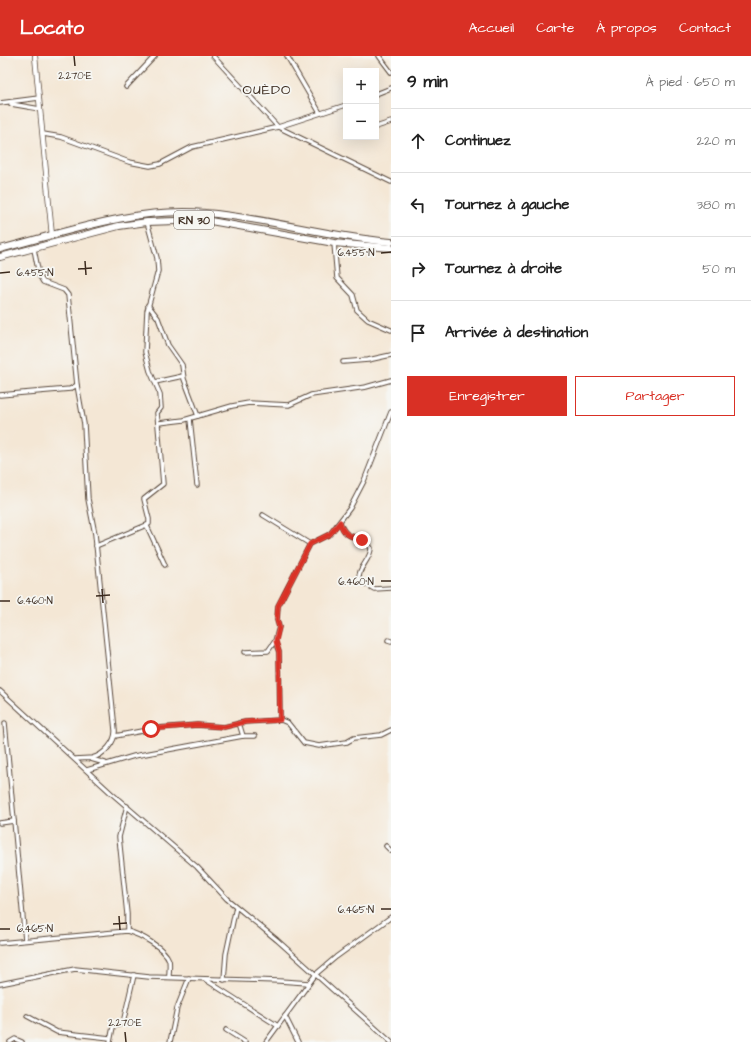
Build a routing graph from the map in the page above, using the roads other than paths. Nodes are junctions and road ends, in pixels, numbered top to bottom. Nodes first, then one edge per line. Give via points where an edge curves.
1 (35, 56) edge
2 (155, 56) edge
3 (213, 56) edge
4 (287, 56) edge
5 (379, 56) edge
6 (391, 72) edge
7 (126, 87) dead end
8 (391, 88) edge
9 (379, 93) edge
10 (39, 98) junction
11 (2, 103) edge
12 (343, 106) edge
13 (40, 109) junction
14 (320, 113) junction
15 (391, 122) edge
16 (379, 126) edge
17 (278, 127) junction
18 (43, 134) junction
19 (391, 182) edge
20 (147, 222) junction
21 (52, 236) junction
22 (391, 242) edge
23 (334, 243) junction
24 (391, 248) edge
25 (0, 249) edge
26 (34, 249) junction
27 (0, 257) edge
28 (148, 305) junction
29 (391, 330) edge
30 (391, 355) edge
31 (343, 362) dead end
32 (183, 376) junction
33 (391, 380) edge
34 (155, 382) junction
35 (77, 385) junction
36 (0, 395) edge
37 (391, 412) edge
38 (198, 416) junction
39 (190, 418) junction
40 (159, 423) junction
41 (197, 485) dead end
42 (263, 516) dead end
43 (340, 522) junction
44 (147, 526) junction
45 (310, 544) junction
46 (96, 546) junction
47 (165, 565) dead end
48 (391, 588) edge
49 (276, 641) junction
50 (245, 652) dead end
51 (0, 691) edge
52 (280, 720) junction
53 (5, 723) dead end
54 (239, 723) junction
55 (391, 730) edge
56 (116, 736) junction
57 (243, 736) junction
58 (255, 736) dead end
59 (76, 759) junction
60 (91, 759) junction
61 (105, 764) junction
62 (87, 770) junction
63 (127, 806) junction
64 (14, 821) junction
65 (0, 823) edge
66 (386, 846) dead end
67 (391, 851) edge
68 (236, 907) junction
69 (391, 917) edge
70 (127, 931) junction
71 (25, 940) junction
72 (0, 943) edge
73 (316, 974) junction
74 (134, 975) junction
75 (169, 976) junction
76 (189, 978) junction
77 (205, 979) junction
78 (224, 980) junction
79 (1, 982) edge
80 (309, 983) junction
81 (27, 1016) dead end
82 (285, 1016) junction
83 (278, 1026) junction
84 (226, 1030) dead end
85 (110, 1040) edge
86 (10, 1042) edge
87 (22, 1042) edge
88 (170, 1042) edge
89 (245, 1042) edge
90 (266, 1042) edge
91 (298, 1042) edge
92 (391, 1042) edge

1 - 10 street
2 - 7 street
3 - 17 street
4 - 14 street
5 - 6 street
8 - 9 street
10 - 11 street
10 - 13 street
11 - 13 street
12 - 14 street
13 - 18 street
14 - 17 street
15 - 16 street
17 - 18 street via 192,147 160,164 150,166 129,162 61,137
17 - 19 street
18 - 21 street
20 - 23 main road, RN 30 / RN 30 via 205,220
20 - 26 main road, RN 30 / RN 30 via 119,226
20 - 28 street via 158,271
21 - 22 main road, RN 30 via 117,220 193,213 242,218 353,238
21 - 25 main road, RN 30
23 - 24 main road, RN 30 / RN 30
23 - 29 street via 337,278 353,295 357,310 368,320
26 - 27 main road, RN 30 / RN 30
26 - 35 street via 39,276 43,282 64,290 68,295
28 - 32 street via 158,318 168,345 181,362
28 - 34 street via 145,352
30 - 31 street
32 - 34 street
32 - 38 street
33 - 38 street via 366,387 311,395 289,405 249,403
34 - 40 street via 160,396 161,408 157,413
35 - 36 street via 70,389
35 - 46 street via 84,424 88,498
37 - 43 street via 364,481
38 - 39 street
39 - 40 street
39 - 41 street
40 - 44 street via 164,478 161,487 144,499 149,519
42 - 45 street
43 - 45 street via 330,534
43 - 48 street via 344,532 367,542 371,548 371,553 359,573 359,580 374,589
44 - 46 street
44 - 47 street
45 - 49 street via 278,606 279,627
46 - 56 street
49 - 50 street via 268,651
49 - 52 street via 279,652
51 - 59 street
52 - 54 street
52 - 55 street via 288,723 301,741 313,746 377,736
53 - 64 street
54 - 56 street via 224,727 197,725 158,728
54 - 57 street
56 - 60 street via 102,753
57 - 58 street
57 - 61 street
59 - 60 street
59 - 62 street
60 - 61 street
61 - 62 street
62 - 63 street
63 - 68 street via 198,867
63 - 70 street via 119,837
64 - 65 street
64 - 71 street
66 - 67 street
68 - 73 street
68 - 78 street via 226,954
69 - 73 street
70 - 71 street
70 - 75 street via 146,939 165,954 169,962
71 - 72 street
73 - 80 street
73 - 92 street
74 - 75 street
74 - 79 street via 69,969
74 - 85 street via 123,1023 113,1027
75 - 76 street
76 - 77 street
76 - 88 street via 177,1008
77 - 78 street
77 - 83 street
78 - 80 street
80 - 82 street
81 - 85 street via 57,1032
82 - 83 street
82 - 91 street
83 - 90 street
84 - 89 street
86 - 87 street via 14,1039

